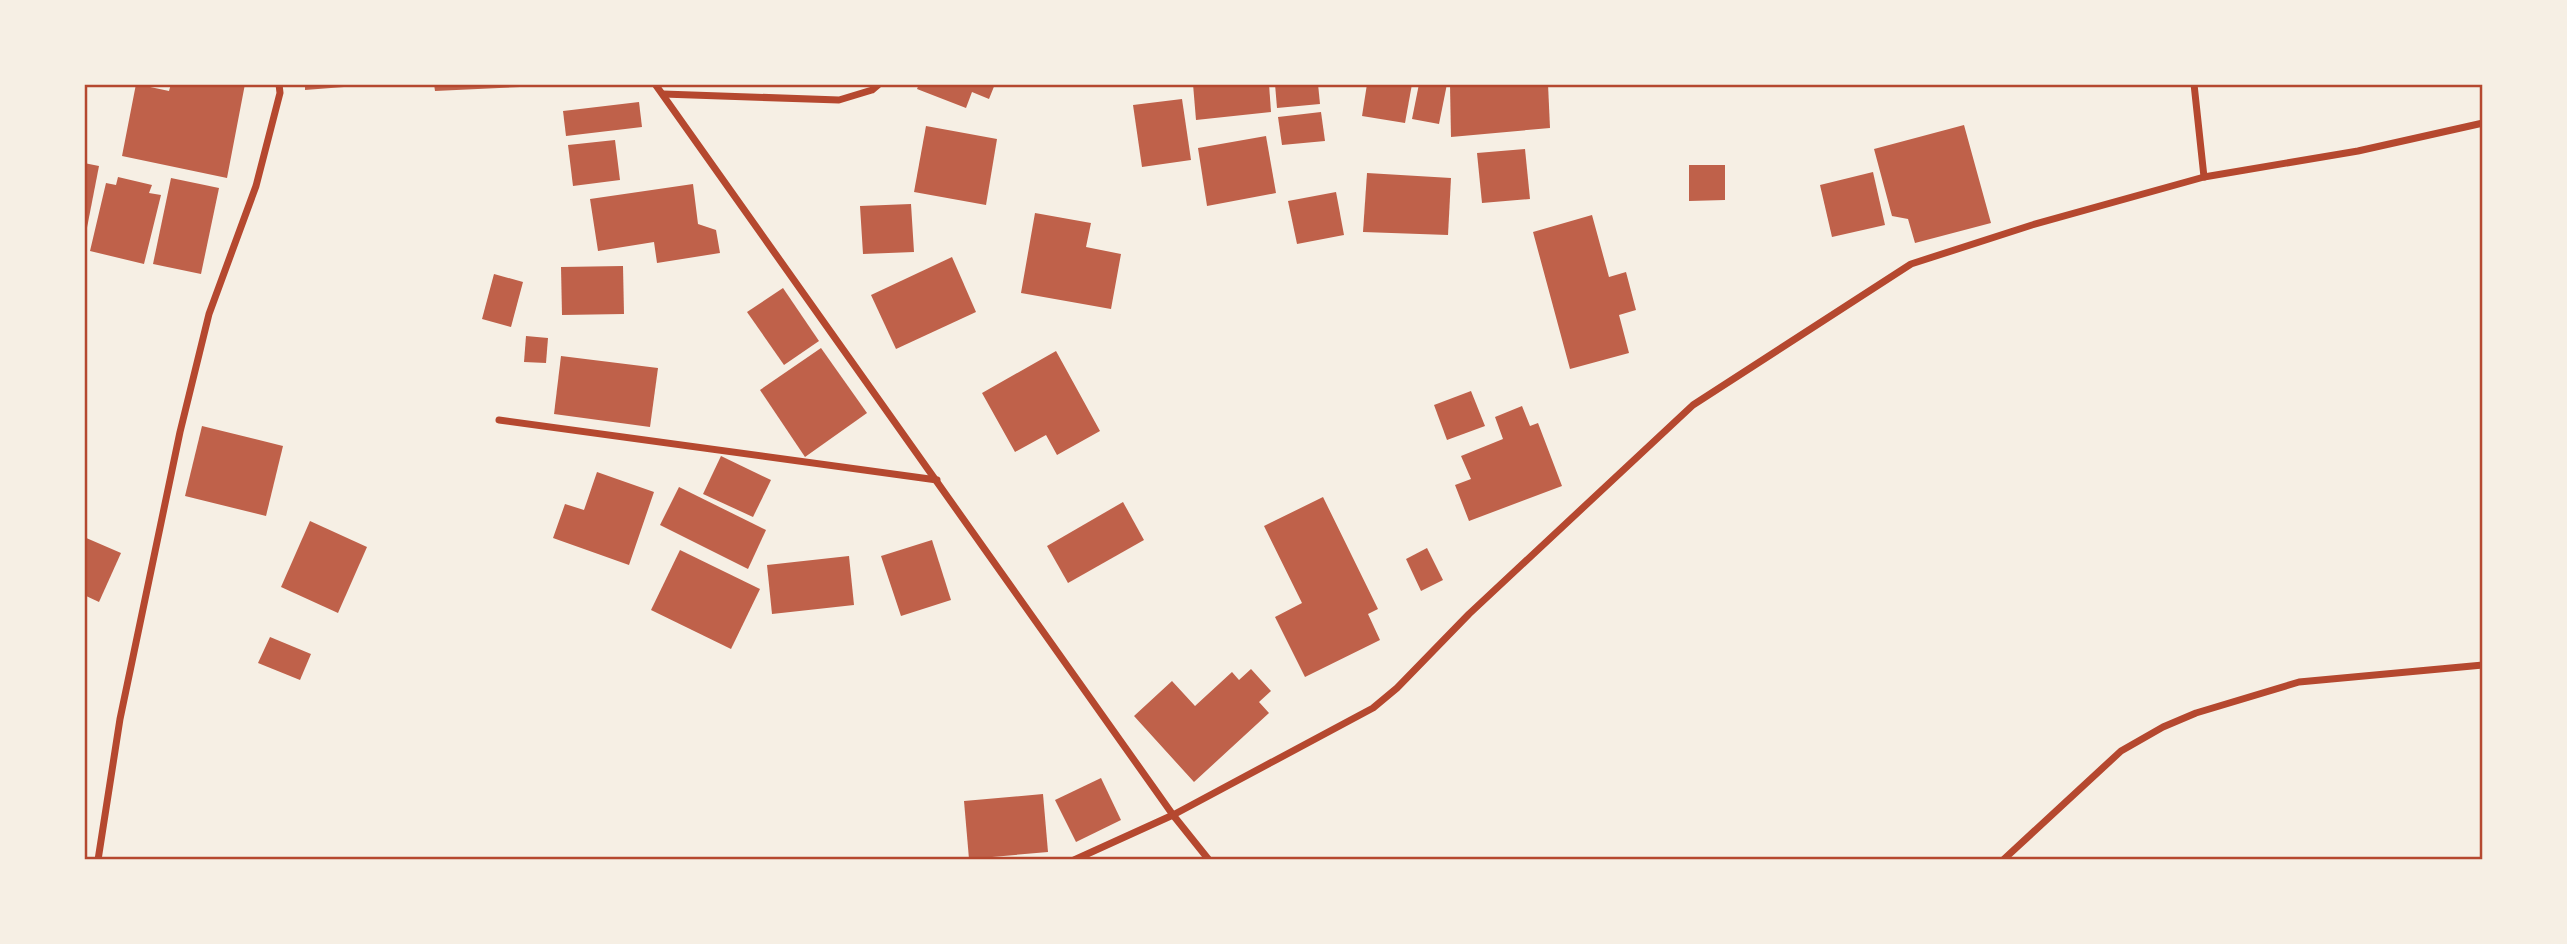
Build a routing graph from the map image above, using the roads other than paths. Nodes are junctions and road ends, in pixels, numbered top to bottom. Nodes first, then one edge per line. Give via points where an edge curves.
1 (279, 84) edge
2 (655, 84) edge
3 (879, 84) edge
4 (2194, 84) edge
5 (663, 94) junction
6 (2483, 123) edge
7 (2204, 177) junction
8 (499, 420) dead end
9 (937, 480) junction
10 (2483, 665) edge
11 (1173, 815) junction
12 (98, 860) edge
13 (1074, 860) edge
14 (1209, 860) edge
15 (2003, 860) edge

1 - 12 street via 256,186 209,314 180,432 120,719
2 - 5 street
3 - 5 street via 839,100
4 - 7 street
5 - 9 street
6 - 7 street via 2358,151
7 - 11 street via 1911,264 1693,405 1373,708
8 - 9 street
9 - 11 street
10 - 15 street via 2299,682 2196,713 2121,751
11 - 13 street
11 - 14 street

